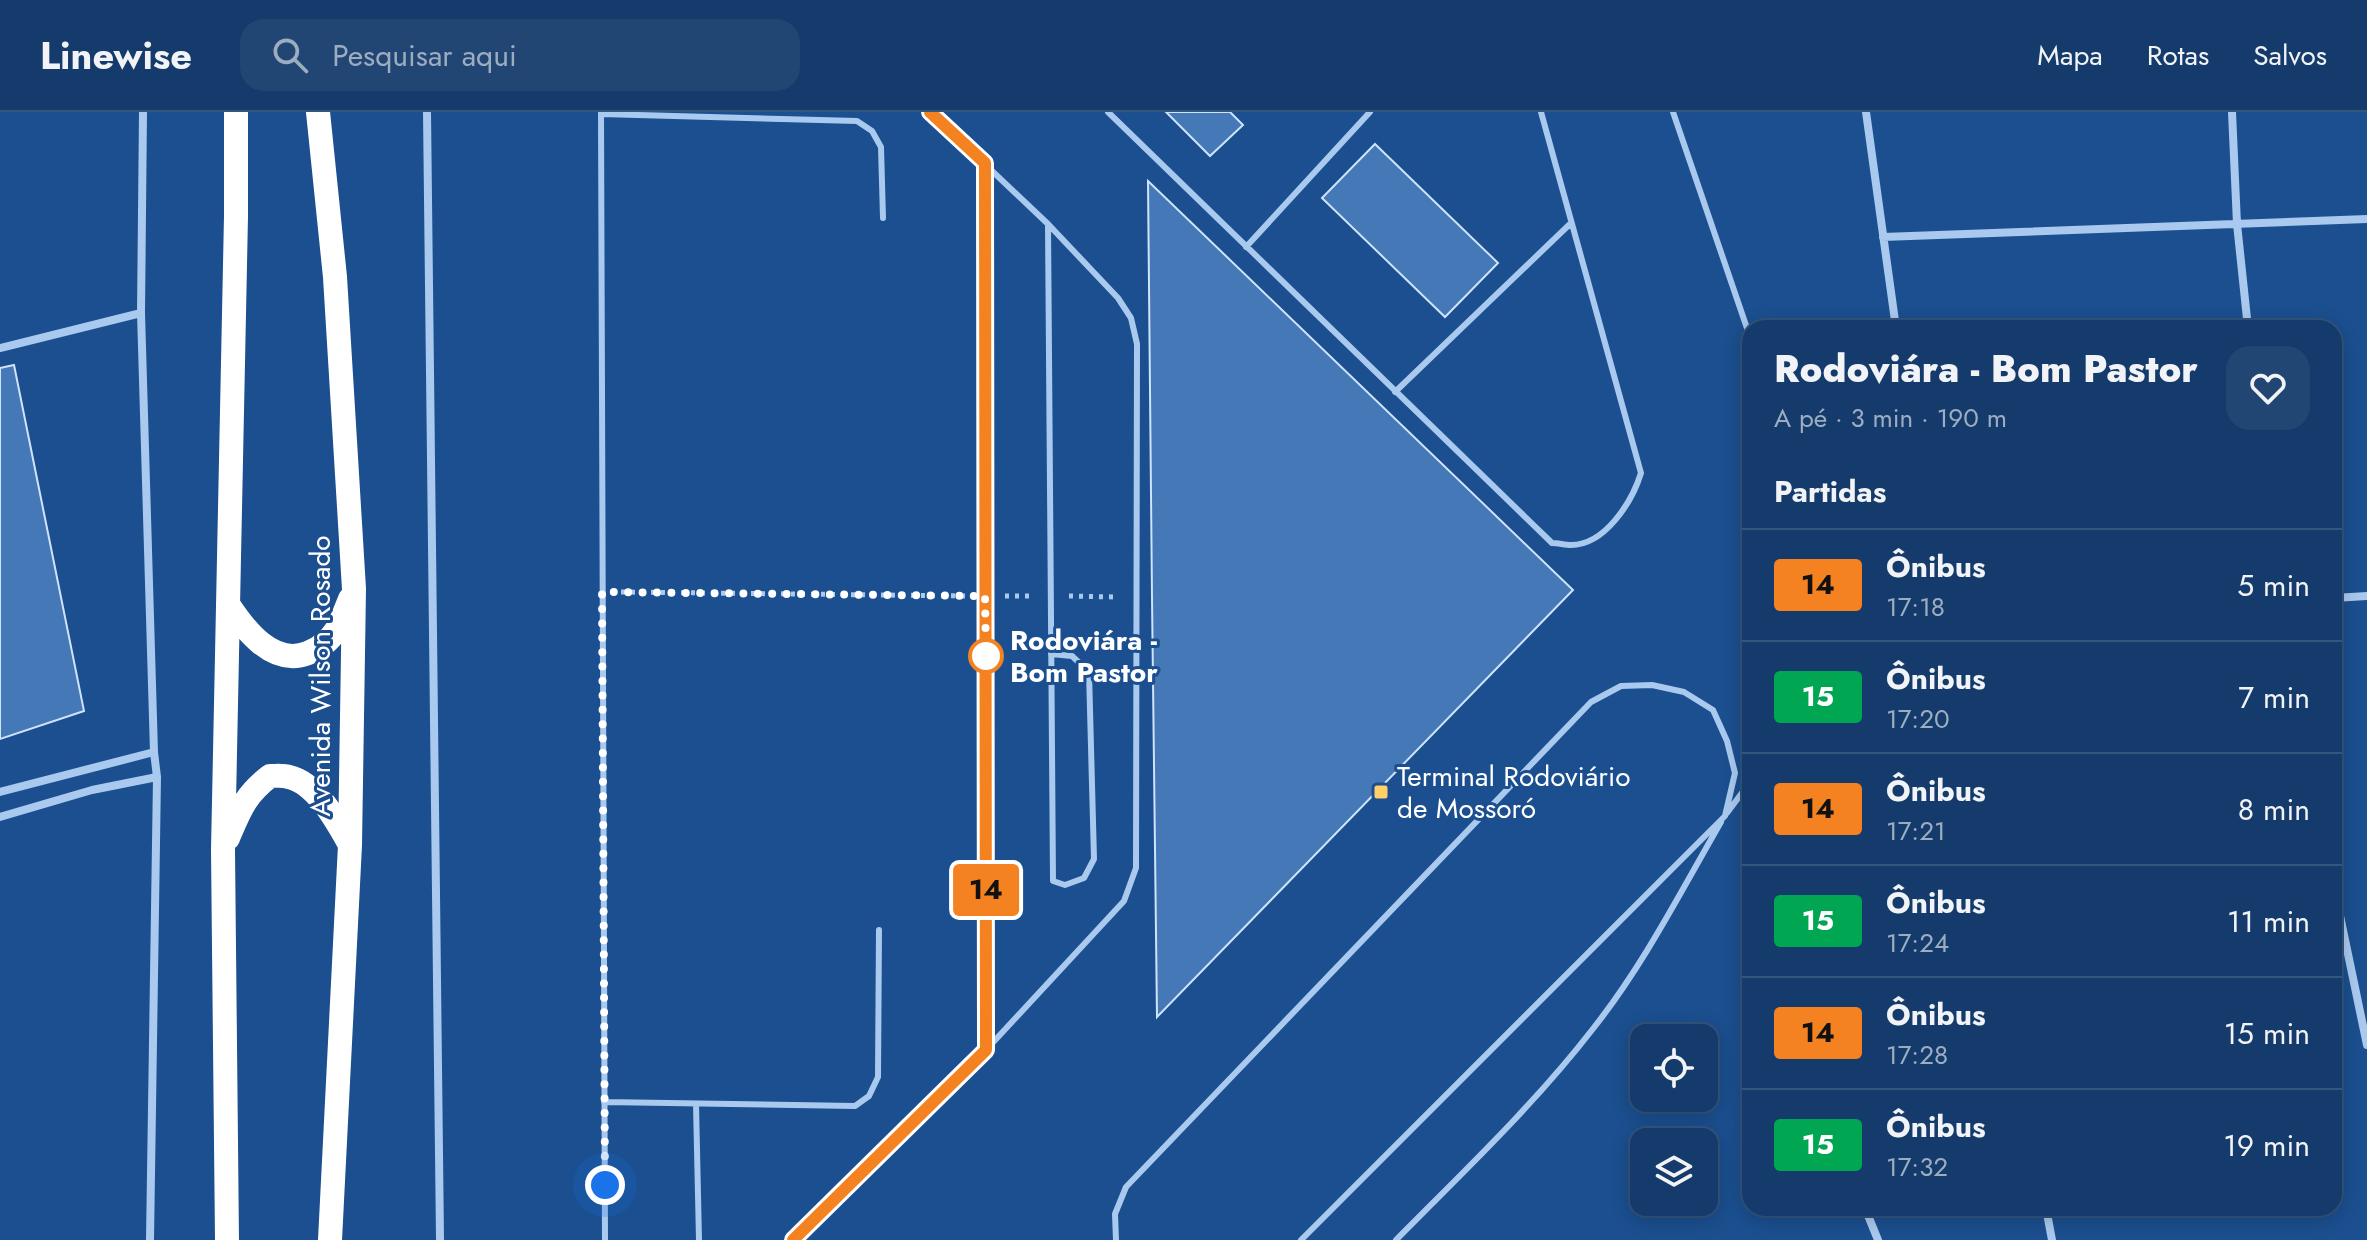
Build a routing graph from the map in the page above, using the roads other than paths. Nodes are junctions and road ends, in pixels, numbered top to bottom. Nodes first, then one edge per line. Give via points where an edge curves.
1 (143, 112) edge
2 (236, 112) edge
3 (318, 112) edge
4 (427, 112) edge
5 (930, 112) edge
6 (1108, 112) edge
7 (1370, 112) edge
8 (1541, 112) edge
9 (1673, 112) edge
10 (1866, 112) edge
11 (2232, 112) edge
12 (601, 113) edge
13 (985, 163) junction
14 (883, 218) dead end
15 (2367, 219) edge
16 (1571, 223) junction
17 (1048, 224) junction
18 (2237, 224) junction
19 (1883, 237) junction
20 (1246, 247) junction
21 (141, 313) junction
22 (1744, 320) edge
23 (1895, 320) edge
24 (2247, 320) edge
25 (0, 348) edge
26 (1395, 392) junction
27 (354, 589) junction
28 (2367, 596) edge
29 (2342, 598) edge
30 (228, 604) junction
31 (1051, 654) junction
32 (154, 752) junction
33 (157, 777) junction
34 (0, 792) edge
35 (1742, 793) edge
36 (1725, 816) junction
37 (0, 817) edge
38 (350, 845) junction
39 (223, 850) junction
40 (2342, 925) edge
41 (879, 930) dead end
42 (2367, 1045) edge
43 (986, 1050) junction
44 (604, 1102) junction
45 (696, 1104) junction
46 (1868, 1216) edge
47 (2048, 1216) edge
48 (150, 1240) edge
49 (227, 1240) edge
50 (330, 1240) edge
51 (440, 1240) edge
52 (605, 1240) edge
53 (699, 1240) edge
54 (793, 1240) edge
55 (1116, 1240) edge
56 (1301, 1240) edge
57 (1396, 1240) edge
58 (1878, 1240) edge
59 (2052, 1240) edge

1 - 21 street
2 - 30 highway
3 - 27 highway, Avenida Wilson Rosado via 335,277
4 - 51 street
5 - 13 lane
6 - 20 lane
7 - 20 lane
8 - 16 lane
9 - 22 lane
10 - 19 street
11 - 18 street
12 - 14 lane via 857,121 872,131 881,147
12 - 44 lane
13 - 17 lane
13 - 43 lane
15 - 18 street
16 - 26 lane
16 - 26 lane via 1641,473 1616,520 1591,539 1573,545 1552,543
17 - 31 lane
17 - 43 lane via 1118,298 1131,318 1137,344 1136,868 1124,901
18 - 19 street
18 - 24 street
19 - 23 street
20 - 26 lane
21 - 25 street
21 - 32 street
27 - 30 highway via 337,629 321,647 298,656 279,654 262,644
27 - 38 highway, Avenida Wilson Rosado
28 - 29 street
30 - 39 highway
31 - 31 lane via 1053,881 1065,885 1084,878 1094,859 1089,672 1072,656
32 - 33 street
32 - 34 street
33 - 37 street
33 - 48 street
35 - 36 lane
36 - 55 lane via 1735,773 1713,710 1684,692 1652,685 1621,686 1591,702 1126,1187 1115,1214
36 - 56 lane
36 - 57 lane via 1642,960 1593,1029 1532,1101
38 - 39 highway via 330,810 307,786 291,777 270,776 253,789
38 - 50 highway, Avenida Wilson Rosado
39 - 49 highway
40 - 42 street
41 - 45 lane via 878,1077 869,1096 855,1106
43 - 54 lane
44 - 45 lane
44 - 52 lane
45 - 53 lane
46 - 58 street
47 - 59 street

